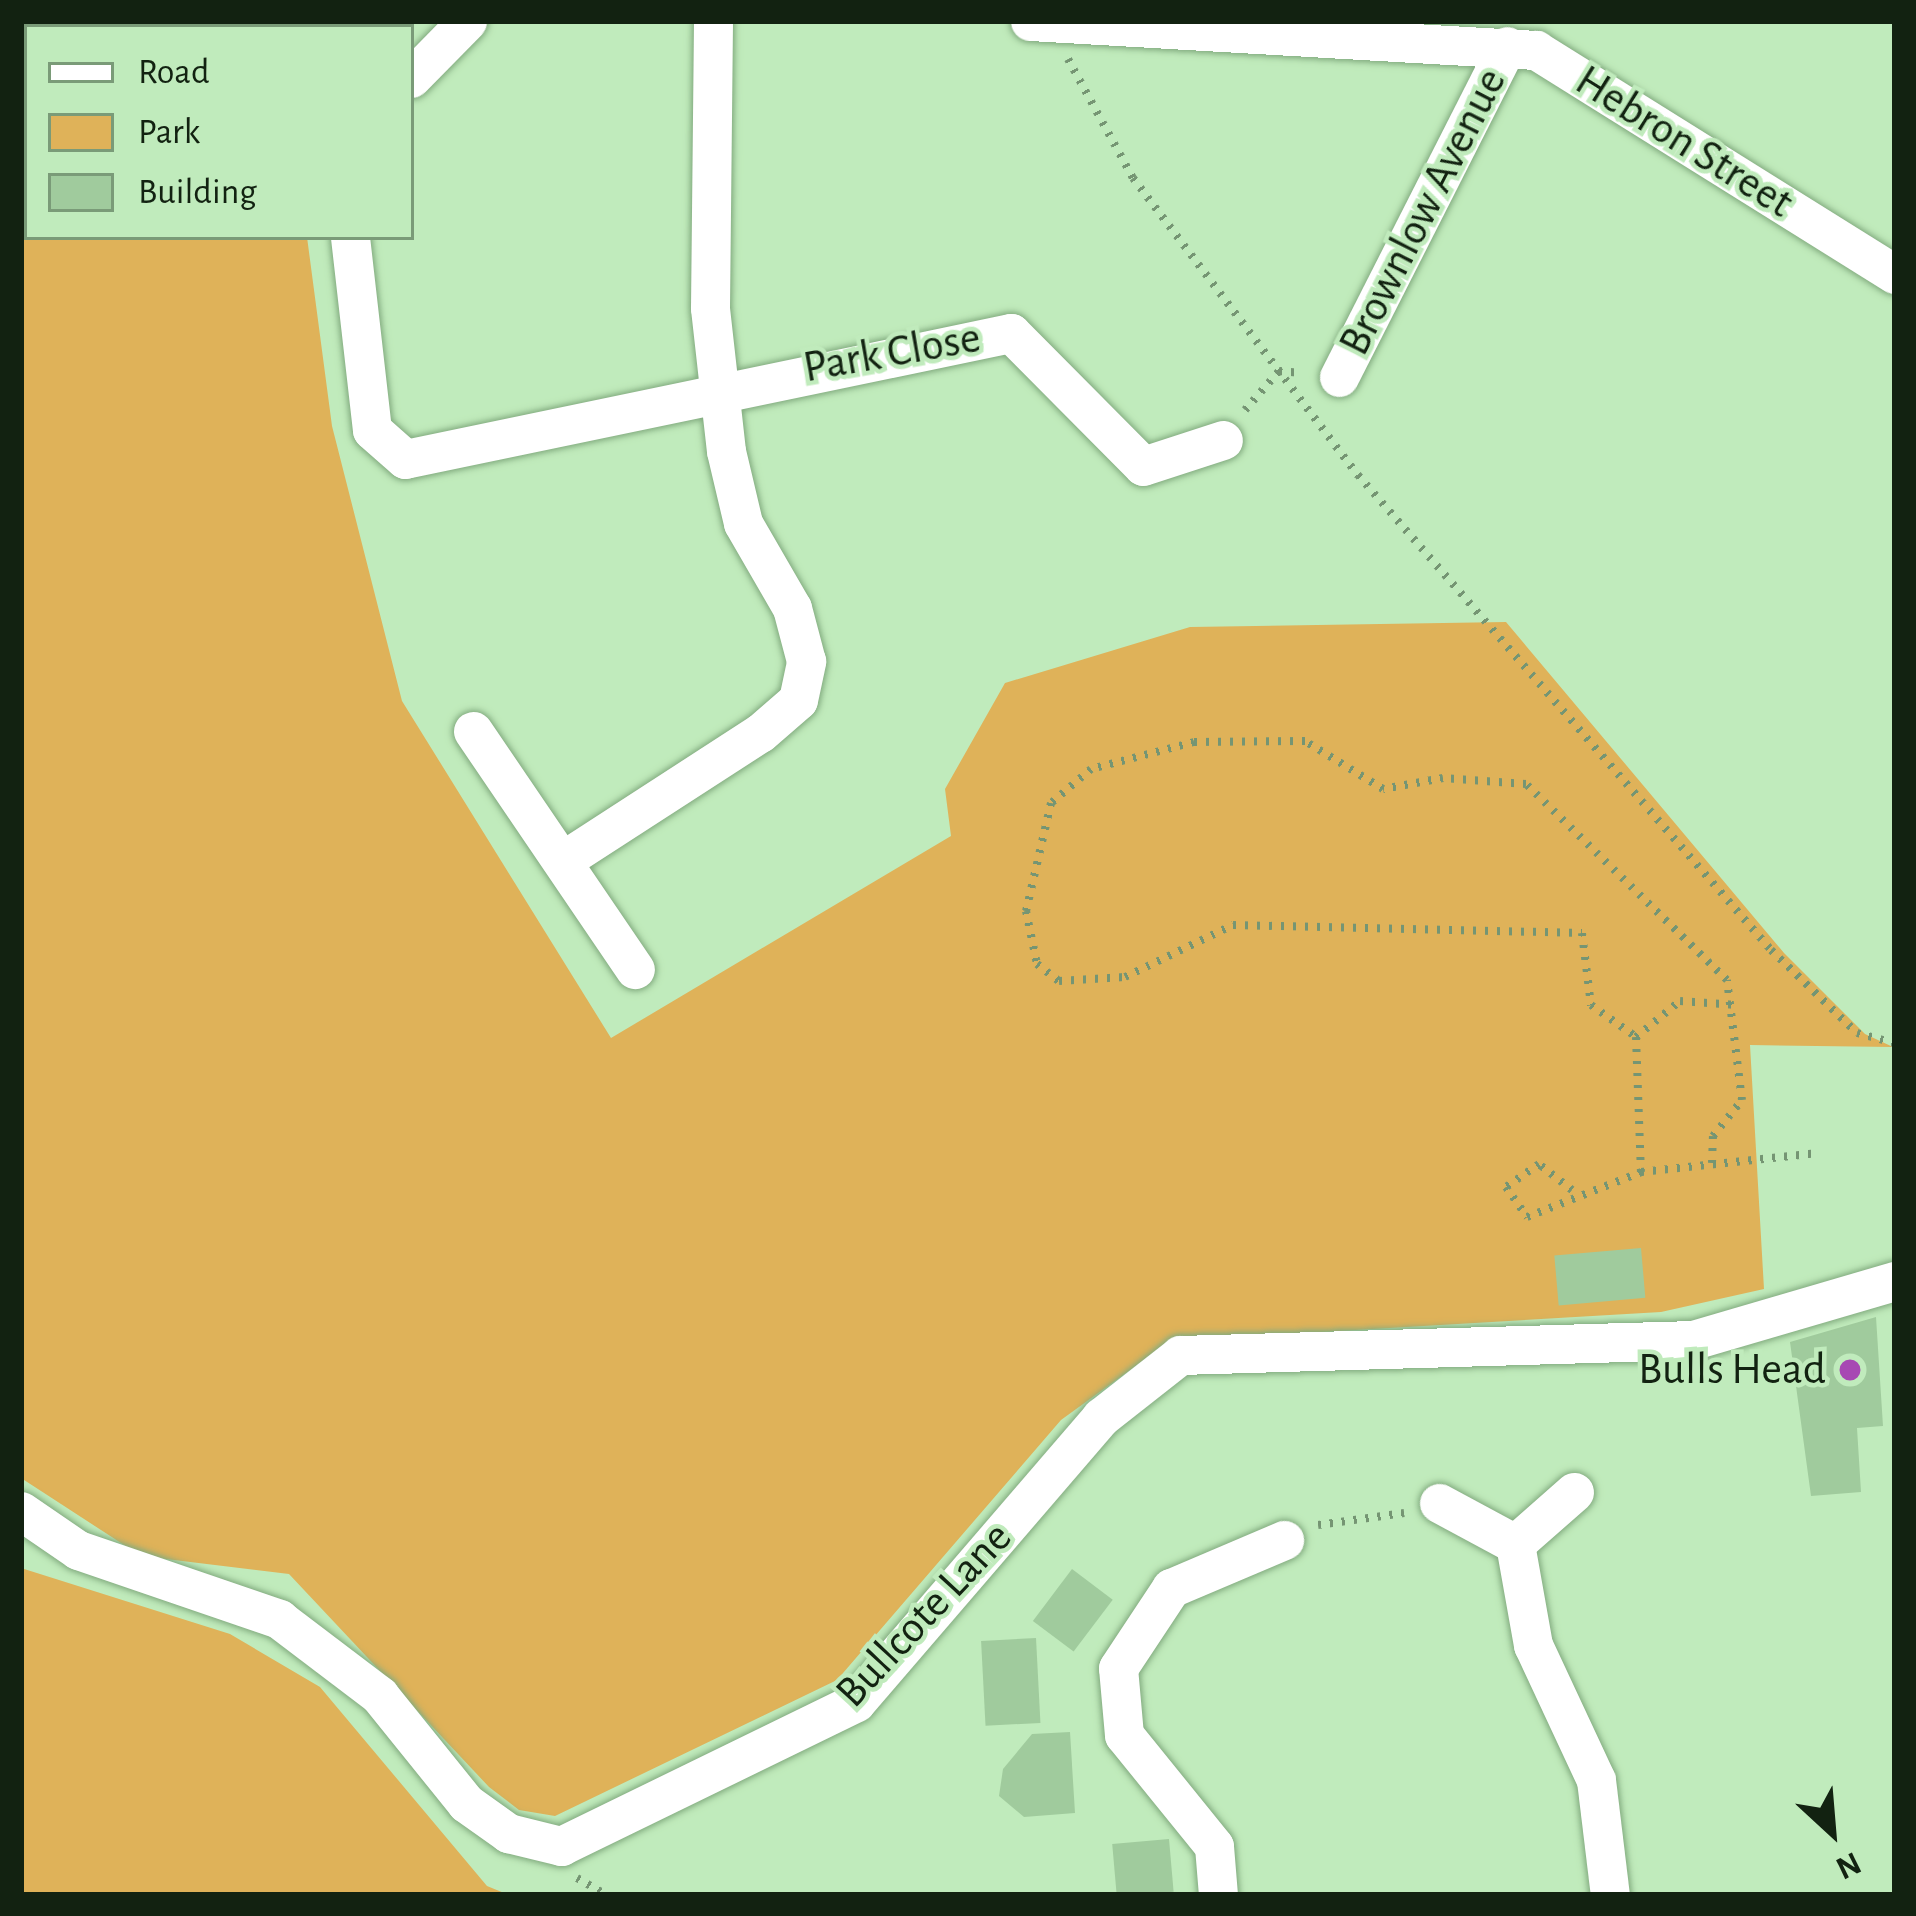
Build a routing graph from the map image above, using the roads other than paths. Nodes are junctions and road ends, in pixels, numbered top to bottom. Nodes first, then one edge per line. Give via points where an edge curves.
1 (467, 21) edge
2 (713, 21) edge
3 (1030, 21) edge
4 (1068, 22) edge
5 (1507, 46) junction
6 (414, 75) edge
7 (350, 240) edge
8 (1895, 274) edge
9 (1339, 377) road end
10 (717, 386) junction
11 (1223, 440) road end
12 (473, 731) dead end
13 (565, 860) junction
14 (635, 969) dead end
15 (1895, 1282) edge
16 (1574, 1492) dead end
17 (1439, 1503) road end
18 (21, 1511) edge
19 (1284, 1540) road end
20 (1515, 1544) junction
21 (1218, 1895) edge
22 (1610, 1895) edge

1 - 6 street
2 - 10 street
3 - 4 street, Hebron Street
4 - 5 street, Hebron Street
5 - 8 street, Hebron Street via 1536,50
5 - 9 street, Brownlow Avenue
7 - 10 street via 372,430 405,458
10 - 11 street, Park Close via 1011,333 1143,466
10 - 13 street via 743,524 792,608 806,662 798,700
12 - 13 street
13 - 14 street
15 - 18 street, Bullcote Lane via 1694,1340 1180,1355 1101,1417 856,1702 561,1846 508,1833 466,1803 379,1696 279,1619 78,1550
16 - 20 street
17 - 20 street
19 - 21 street via 1171,1588 1118,1668 1124,1735 1214,1846
20 - 22 street via 1533,1645 1596,1780

